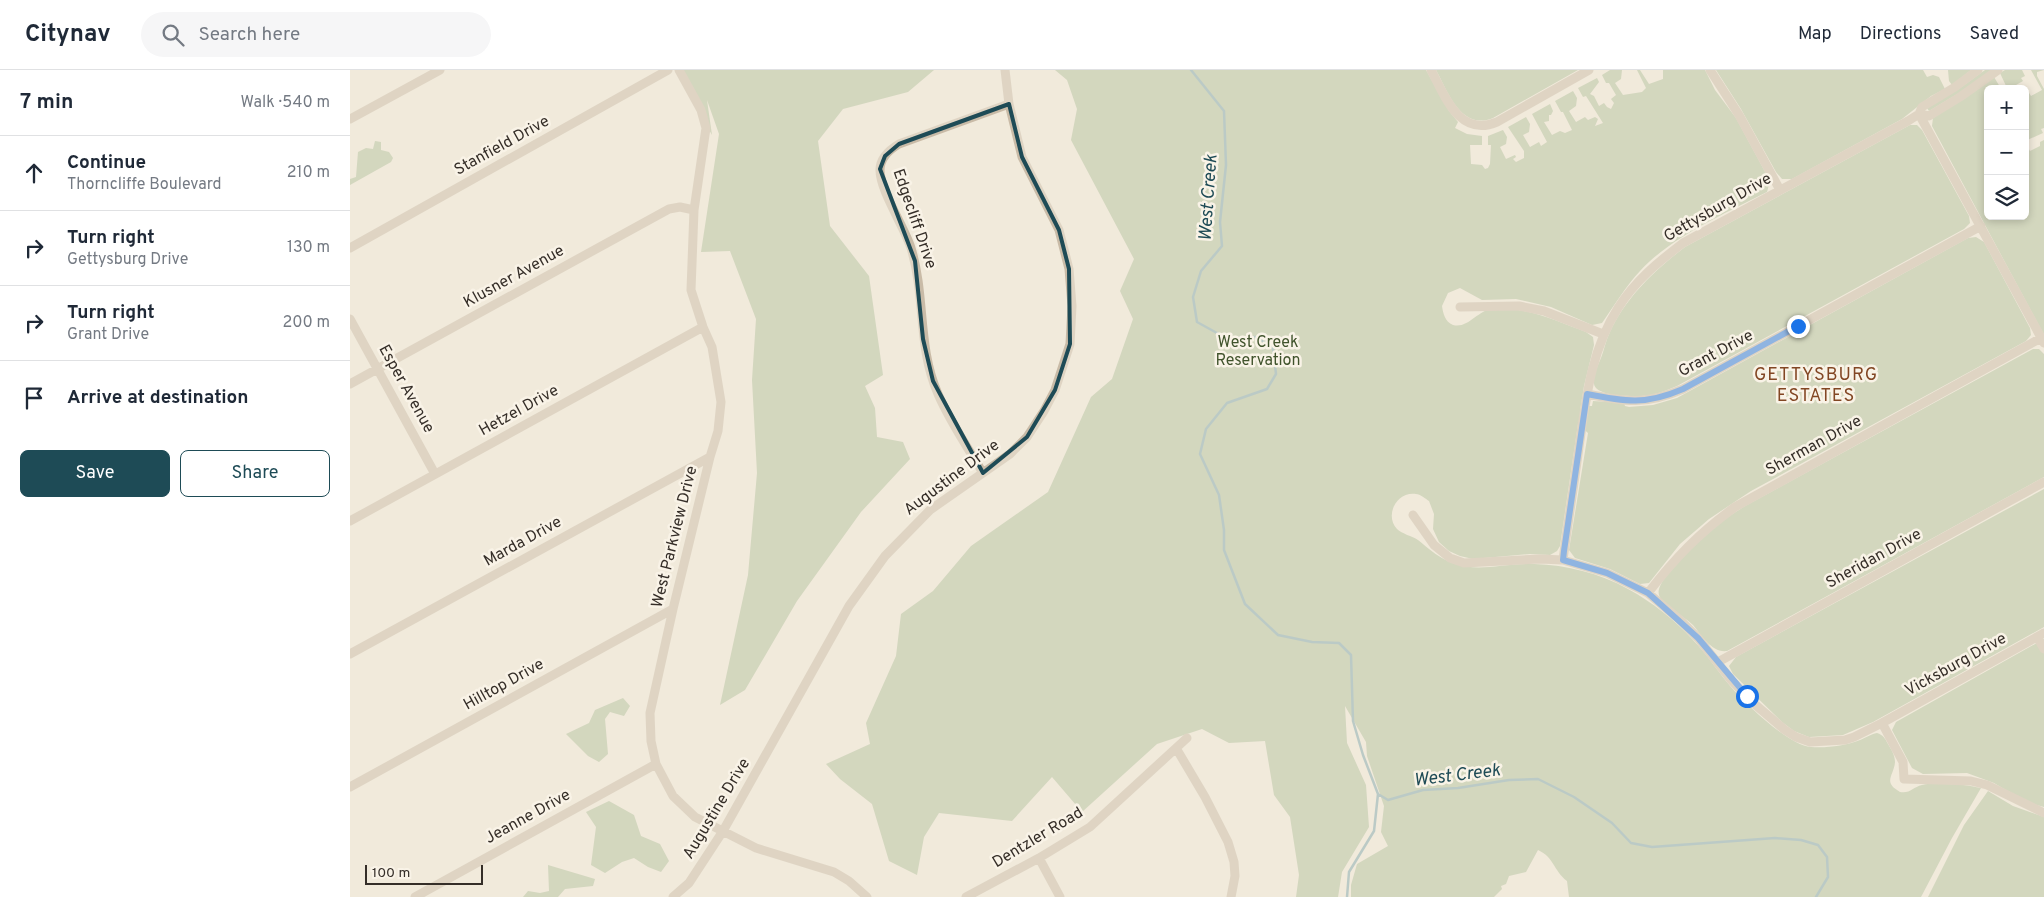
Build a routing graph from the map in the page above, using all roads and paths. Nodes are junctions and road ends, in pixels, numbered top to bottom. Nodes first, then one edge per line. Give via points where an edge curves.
1 (440, 70) edge
2 (668, 70) edge
3 (679, 70) edge
4 (1004, 70) edge
5 (1431, 70) edge
6 (1589, 70) edge
7 (1710, 70) edge
8 (1978, 70) edge
9 (1998, 70) edge
10 (1009, 104) junction
11 (1919, 114) junction
12 (350, 119) edge
13 (1780, 190) junction
14 (694, 210) junction
15 (1981, 226) junction
16 (350, 248) edge
17 (1460, 307) dead end
18 (350, 319) edge
19 (703, 327) junction
20 (1603, 334) junction
21 (2043, 341) edge
22 (378, 369) junction
23 (350, 384) edge
24 (1587, 394) junction
25 (710, 457) junction
26 (435, 474) junction
27 (984, 474) junction
28 (2044, 482) edge
29 (1413, 515) dead end
30 (350, 521) edge
31 (1563, 560) junction
32 (1648, 593) junction
33 (673, 608) junction
34 (2041, 635) edge
35 (2044, 649) edge
36 (350, 654) edge
37 (1718, 662) junction
38 (1882, 723) junction
39 (1187, 738) dead end
40 (1176, 748) junction
41 (656, 764) junction
42 (350, 787) edge
43 (2044, 813) edge
44 (723, 831) junction
45 (1039, 858) junction
46 (415, 897) edge
47 (673, 897) edge
48 (867, 897) edge
49 (966, 897) edge
50 (1060, 897) edge
51 (1230, 897) edge

1 - 12 street
2 - 16 street, Stanfield Drive
3 - 14 street, West Parkview Drive via 701,110 706,128
4 - 10 street, Augustine Drive
5 - 6 street via 1457,116 1474,125 1484,126
7 - 13 street
8 - 11 street, Gettysburg Drive via 1922,107
9 - 11 street, Gettysburg Drive via 1929,116
10 - 27 street, Augustine Drive via 1022,157 1059,230 1069,269 1072,306 1070,344 1055,390 1027,437
10 - 27 street, Edgecliff Drive via 899,144 885,156 880,169 882,183 915,261 923,339 933,381 947,413
11 - 13 street, Gettysburg Drive
11 - 15 street
13 - 20 street, Gettysburg Drive via 1682,243 1656,263 1636,283
14 - 19 street, West Parkview Drive via 691,290
14 - 22 street, Klusner Avenue via 670,209
15 - 21 street
15 - 24 street, Grant Drive via 1683,389 1648,400 1612,399
17 - 20 street via 1519,306 1544,311
18 - 22 street, Esper Avenue
19 - 25 street, West Parkview Drive via 712,347 721,402 718,432
19 - 26 street, Hetzel Drive
20 - 24 street, Gettysburg Drive
21 - 32 street, Sherman Drive via 1735,507 1676,557
22 - 23 street, Klusner Avenue
22 - 26 street, Esper Avenue
24 - 31 street, Gettysburg Drive
25 - 33 street, West Parkview Drive
25 - 36 street, Marda Drive
26 - 30 street, Hetzel Drive
27 - 44 street, Augustine Drive via 930,510 900,539 868,579 849,606
28 - 37 street, Sheridan Drive
29 - 31 street, Vicksburg Drive via 1434,545 1450,558 1464,563
31 - 32 street, Vicksburg Drive via 1607,573
32 - 37 street, Vicksburg Drive via 1680,620
33 - 41 street, West Parkview Drive via 650,713
33 - 42 street, Hilltop Drive
34 - 35 street
34 - 38 street, Vicksburg Drive
37 - 38 street, Vicksburg Drive via 1752,702 1788,733 1805,741 1844,740
38 - 43 street via 1903,762 1904,779 1971,781 1987,785
39 - 40 street, Dentzler Road
40 - 45 street, Dentzler Road via 1090,826
40 - 51 street via 1228,842 1235,876
41 - 44 street, West Parkview Drive via 673,796 695,817
41 - 46 street, Jeanne Drive
44 - 47 street, Augustine Drive via 689,883
44 - 48 street, West Parkview Drive via 756,848 834,872
45 - 49 street, Dentzler Road
45 - 50 street

